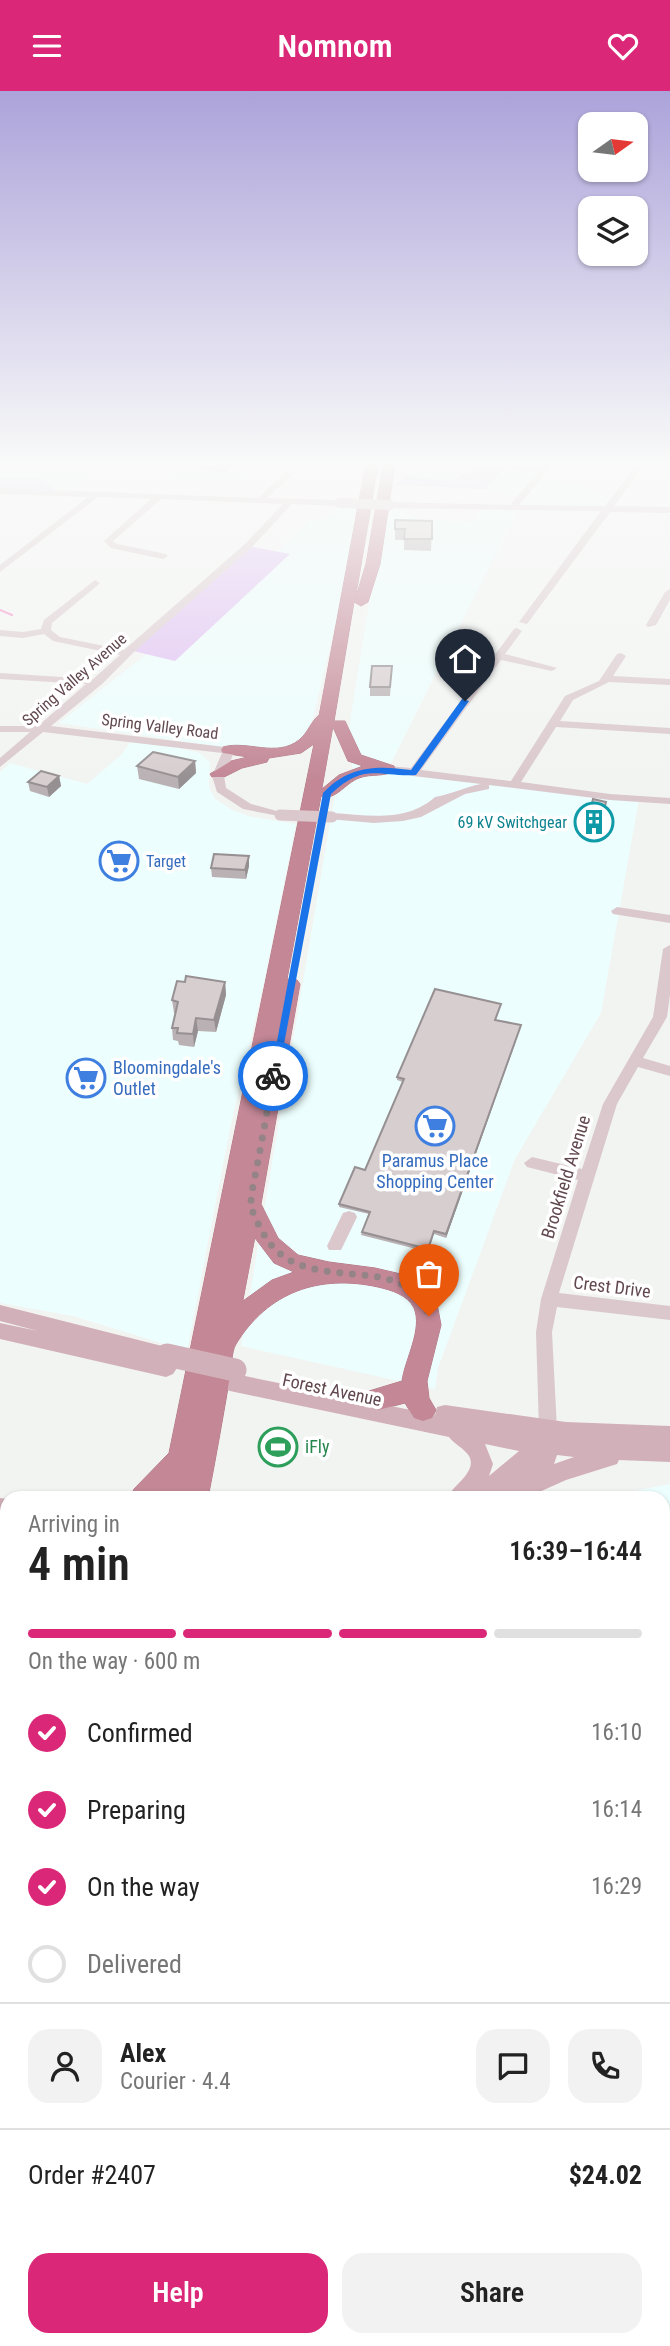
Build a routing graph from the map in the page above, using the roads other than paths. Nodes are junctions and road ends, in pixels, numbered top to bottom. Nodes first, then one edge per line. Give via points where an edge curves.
1 (221, 570) edge
2 (352, 570) edge
3 (367, 570) edge
4 (562, 570) edge
5 (95, 583) dead end
6 (670, 592) edge
7 (670, 623) edge
8 (46, 631) junction
9 (0, 633) edge
10 (128, 654) junction
11 (498, 656) junction
12 (621, 656) dead end
13 (552, 668) dead end
14 (0, 676) edge
15 (607, 679) junction
16 (98, 682) junction
17 (670, 682) edge
18 (327, 707) junction
19 (339, 724) junction
20 (552, 724) junction
21 (42, 728) junction
22 (0, 729) edge
23 (670, 731) edge
24 (186, 744) junction
25 (229, 750) junction
26 (265, 758) junction
27 (0, 764) edge
28 (388, 769) junction
29 (413, 773) junction
30 (218, 774) junction
31 (448, 777) junction
32 (514, 785) junction
33 (321, 792) junction
34 (670, 801) edge
35 (432, 807) junction
36 (617, 911) dead end
37 (670, 919) edge
38 (670, 949) edge
39 (635, 1061) junction
40 (670, 1071) edge
41 (532, 1163) dead end
42 (587, 1176) junction
43 (250, 1205) junction
44 (349, 1217) dead end
45 (335, 1246) dead end
46 (331, 1273) junction
47 (549, 1299) junction
48 (670, 1313) edge
49 (1, 1327) edge
50 (225, 1345) junction
51 (232, 1376) junction
52 (413, 1387) junction
53 (378, 1399) junction
54 (423, 1410) junction
55 (451, 1429) junction
56 (670, 1436) edge
57 (548, 1437) junction
58 (636, 1452) junction
59 (670, 1452) edge
60 (192, 1456) junction
61 (151, 1491) edge
62 (176, 1491) edge
63 (194, 1491) edge
64 (206, 1491) edge
65 (472, 1491) edge
66 (483, 1491) edge
67 (510, 1491) edge
68 (518, 1491) edge

1 - 10 street, Spring Valley Avenue
2 - 18 highway
3 - 19 highway
4 - 11 street
5 - 8 street via 47,622
6 - 7 street via 652,622
8 - 9 street
8 - 10 street via 57,639
10 - 16 street, Spring Valley Avenue
11 - 13 street
11 - 29 street
12 - 15 street
14 - 16 street
15 - 17 street
15 - 20 street via 569,698
16 - 21 street, Spring Valley Avenue
18 - 25 highway via 317,733 297,750
18 - 33 highway
19 - 28 highway via 354,758
19 - 33 highway
20 - 23 street
20 - 32 street
21 - 22 street, Spring Valley Road
21 - 24 street, Spring Valley Road
21 - 27 street, Spring Valley Avenue
24 - 25 street, Spring Valley Road
24 - 30 street via 209,755
25 - 26 highway
25 - 30 street, Spring Valley Road
26 - 30 highway
26 - 33 highway via 298,768
28 - 29 street
28 - 33 highway via 350,774
29 - 31 street
29 - 35 street via 432,787
30 - 35 street, bridge via 219,787 231,799 280,815 403,817
31 - 32 street
31 - 35 street
32 - 34 street
32 - 35 street via 468,789
33 - 43 highway
33 - 60 highway
36 - 37 street
38 - 39 street, Brookfield Avenue via 660,1017
39 - 40 street
39 - 42 street, Brookfield Avenue via 610,1104
41 - 42 street
42 - 47 street, Brookfield Avenue
43 - 46 highway via 277,1252 304,1267
43 - 50 highway
44 - 45 street
46 - 50 highway via 291,1281 258,1299 242,1315
46 - 52 highway via 395,1280 418,1294 429,1325
47 - 48 street, Crest Drive
47 - 57 street, Brookfield Avenue via 544,1332
49 - 51 main road, Forest Avenue
50 - 60 highway
51 - 53 main road, Forest Avenue
51 - 55 main road, Forest Avenue
52 - 53 highway
52 - 54 highway via 415,1401
53 - 54 main road, Forest Avenue
54 - 57 main road, Forest Avenue
55 - 57 main road, Forest Avenue
55 - 65 main road via 476,1445 482,1462
56 - 57 main road, Forest Avenue
57 - 58 main road, Forest Avenue
57 - 66 main road via 497,1484
57 - 67 main road via 546,1457
58 - 59 main road, Forest Avenue
58 - 68 main road via 576,1465
60 - 61 highway
60 - 62 highway
60 - 63 highway
60 - 64 highway

